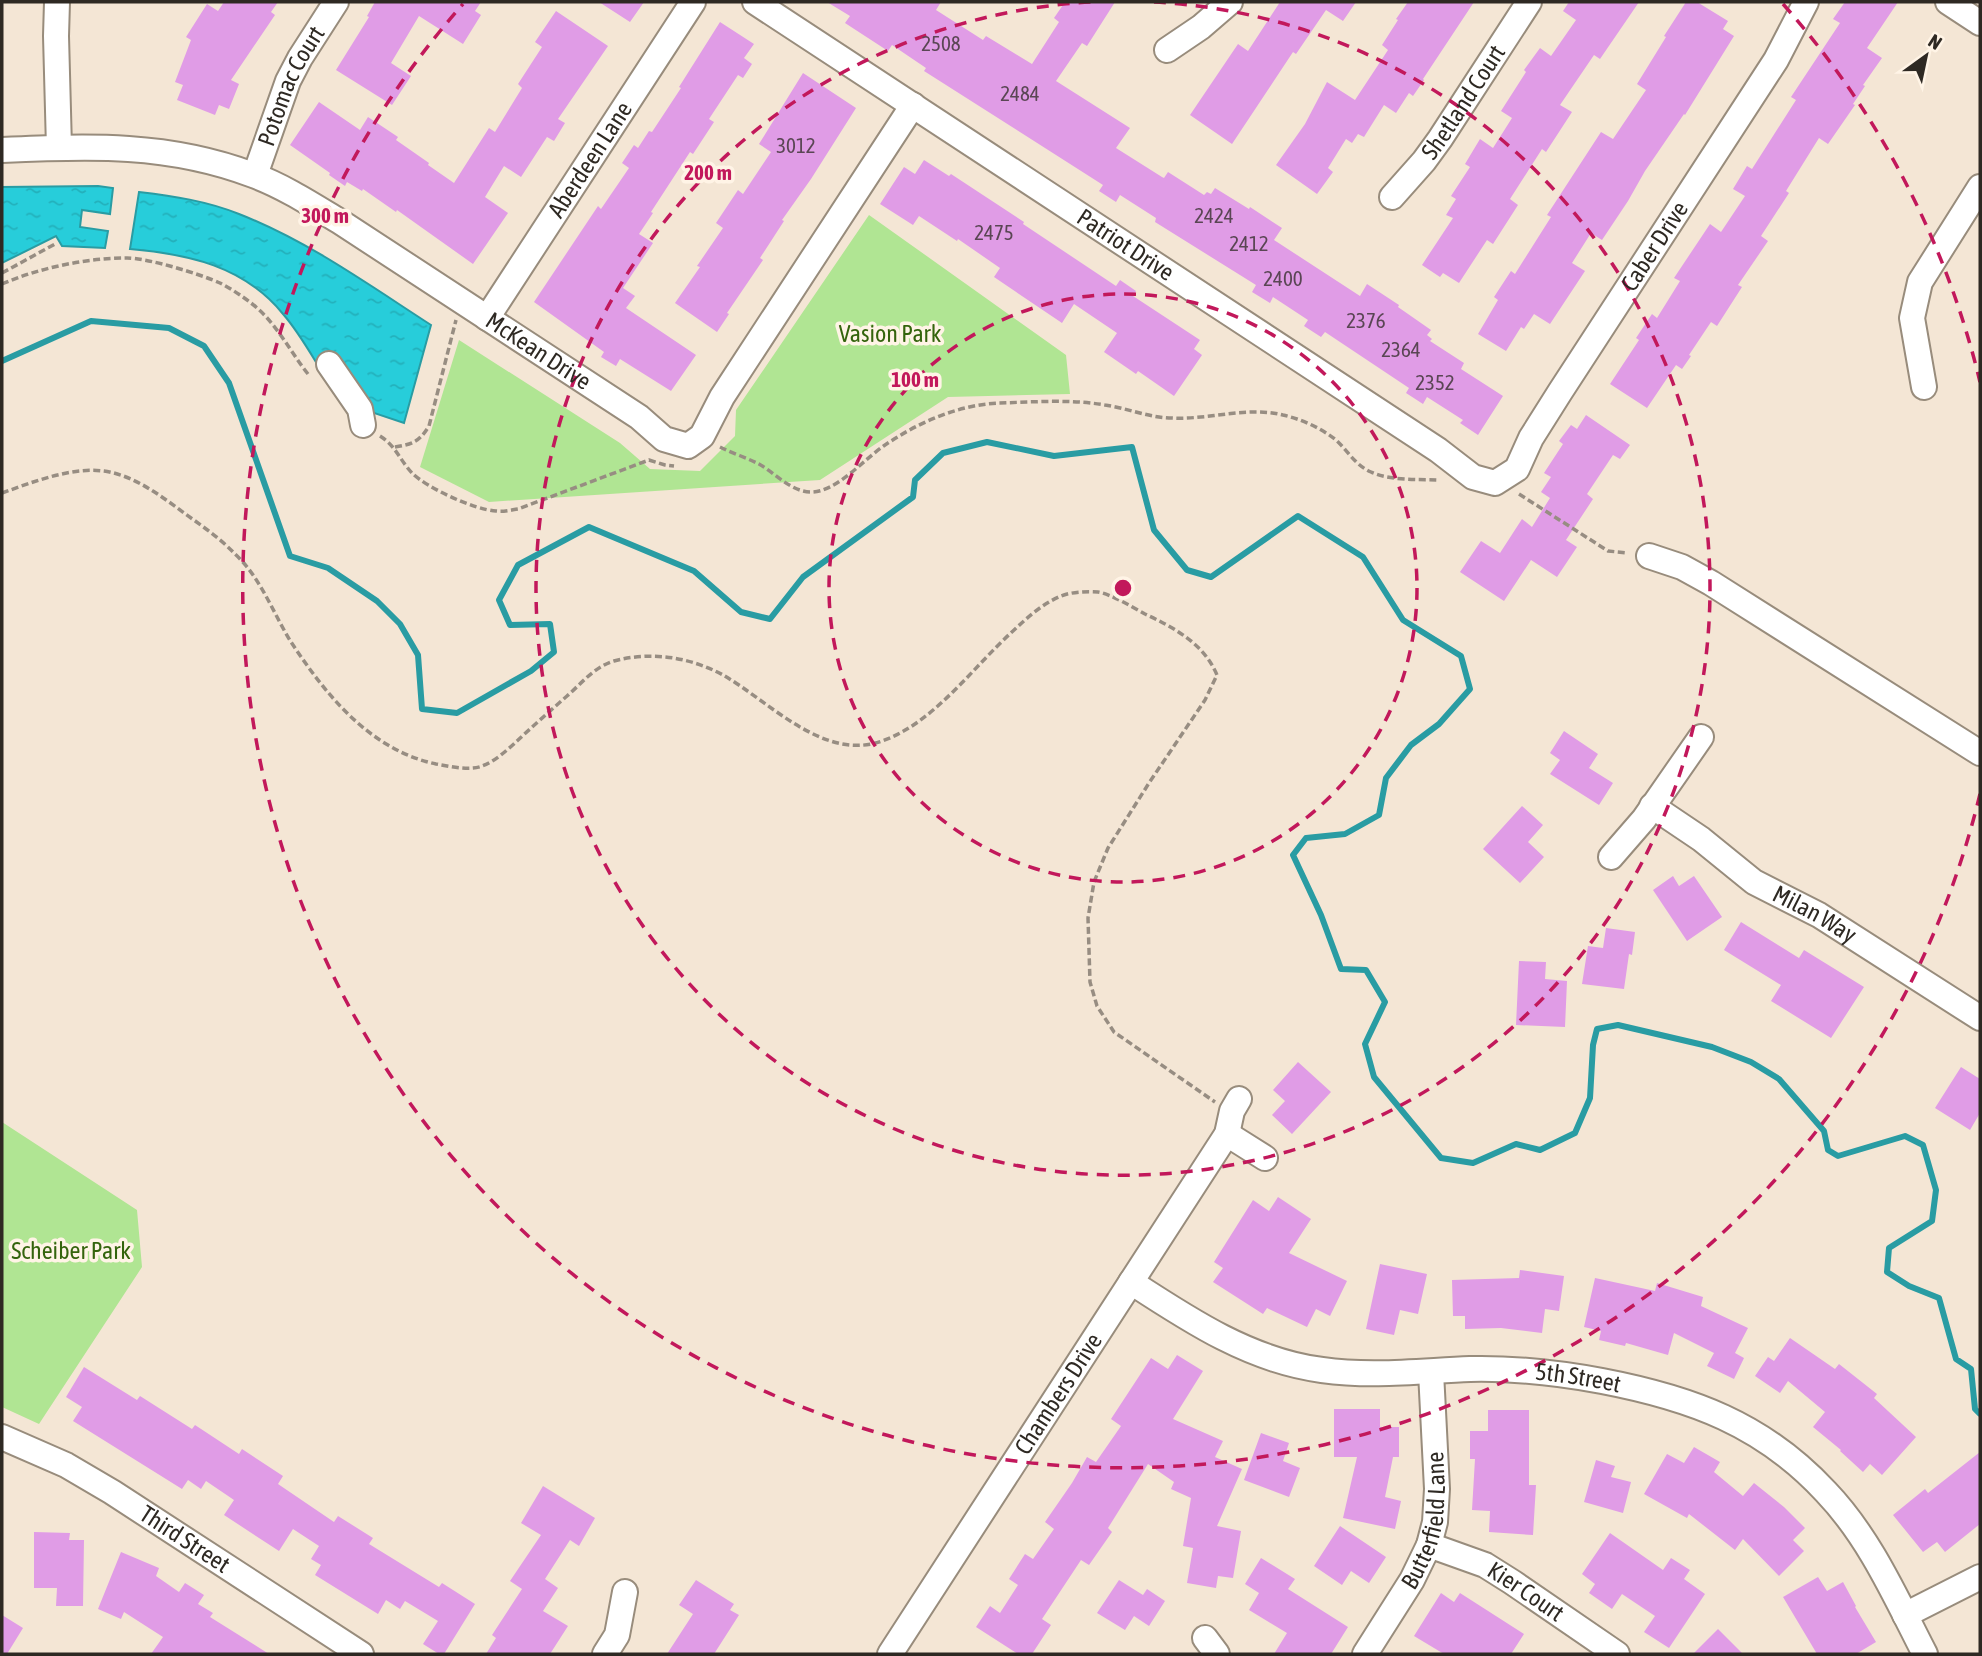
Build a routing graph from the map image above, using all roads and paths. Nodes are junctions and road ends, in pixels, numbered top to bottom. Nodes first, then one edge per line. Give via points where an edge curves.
1 (57, 2) edge
2 (336, 2) edge
3 (693, 2) edge
4 (755, 2) edge
5 (1230, 2) edge
6 (1529, 2) edge
7 (1806, 2) edge
8 (1952, 5) edge
9 (1980, 23) edge
10 (1167, 50) dead end
11 (913, 105) junction
12 (59, 148) junction
13 (2, 150) edge
14 (255, 175) junction
15 (1980, 187) edge
16 (1392, 197) dead end
17 (55, 244) dead end
18 (2, 273) edge
19 (2, 284) edge
20 (477, 311) junction
21 (318, 369) joint
22 (1924, 387) dead end
23 (363, 425) joint
24 (395, 447) junction
25 (712, 454) dead end
26 (681, 467) dead end
27 (1484, 480) junction
28 (2, 493) edge
29 (1649, 556) joint
30 (1701, 737) dead end
31 (1980, 752) edge
32 (1652, 806) junction
33 (1611, 857) dead end
34 (1980, 1017) edge
35 (1233, 1114) junction
36 (1265, 1158) dead end
37 (1131, 1283) junction
38 (1431, 1372) junction
39 (2, 1437) edge
40 (1429, 1545) junction
41 (1980, 1577) edge
42 (625, 1592) dead end
43 (1905, 1615) junction
44 (361, 1654) edge
45 (605, 1654) edge
46 (890, 1654) edge
47 (1365, 1654) edge
48 (1616, 1654) edge
49 (1925, 1654) edge

1 - 12 street
2 - 14 street, Potomac Court via 288,81
3 - 20 street, Aberdeen Lane
4 - 11 street, Patriot Drive
5 - 10 street
6 - 16 street, Shetland Court via 1440,139
7 - 27 street, Caber Drive via 1776,60 1560,392 1517,469
8 - 9 street
11 - 20 street, McKean Drive via 722,397 702,436 688,446 664,439
11 - 27 street, Patriot Drive
12 - 13 street, McKean Drive
12 - 14 street, McKean Drive via 159,151
14 - 20 street, McKean Drive via 338,220
15 - 22 street via 1920,282 1912,318
17 - 18 path
19 - 21 path via 100,259 130,258 169,266 220,283 252,304
20 - 24 path via 454,323 429,426 412,444
21 - 23 street via 360,409
23 - 24 path
24 - 26 path via 414,475 439,491 498,512 519,509 649,460
25 - 27 path via 720,447 758,464 794,488 810,492 826,489 886,445 959,408 1069,401 1168,418 1252,411 1280,414 1304,421 1335,440 1371,472 1404,479
27 - 29 path via 1529,499 1608,551
28 - 35 path via 66,473 100,471 154,491 236,554 318,680 347,714 379,740 418,760 452,767 476,769 501,755 590,674 611,662 644,655 685,659 721,674 829,742 854,747 881,742 908,729 1038,608 1064,594 1101,592 1153,617 1193,641 1217,676 1108,848 1094,882 1088,918 1090,982 1097,1006 1114,1032
29 - 31 street via 1711,583
30 - 32 street
32 - 33 street
32 - 34 street, Milan Way via 1754,882 1819,915
35 - 36 street
35 - 37 street, Chambers Drive
37 - 38 street, 5th Street via 1244,1348 1282,1361 1366,1374
37 - 46 street, Chambers Drive
38 - 40 street, Butterfield Lane via 1437,1489
38 - 43 street, 5th Street via 1562,1374 1678,1398 1719,1414 1786,1455 1826,1492 1869,1547
39 - 44 street, Third Street via 66,1465 112,1492
40 - 47 street, Butterfield Lane
40 - 48 street, Kier Court via 1485,1565
41 - 43 street
42 - 45 street via 617,1635
43 - 49 street, 5th Street

